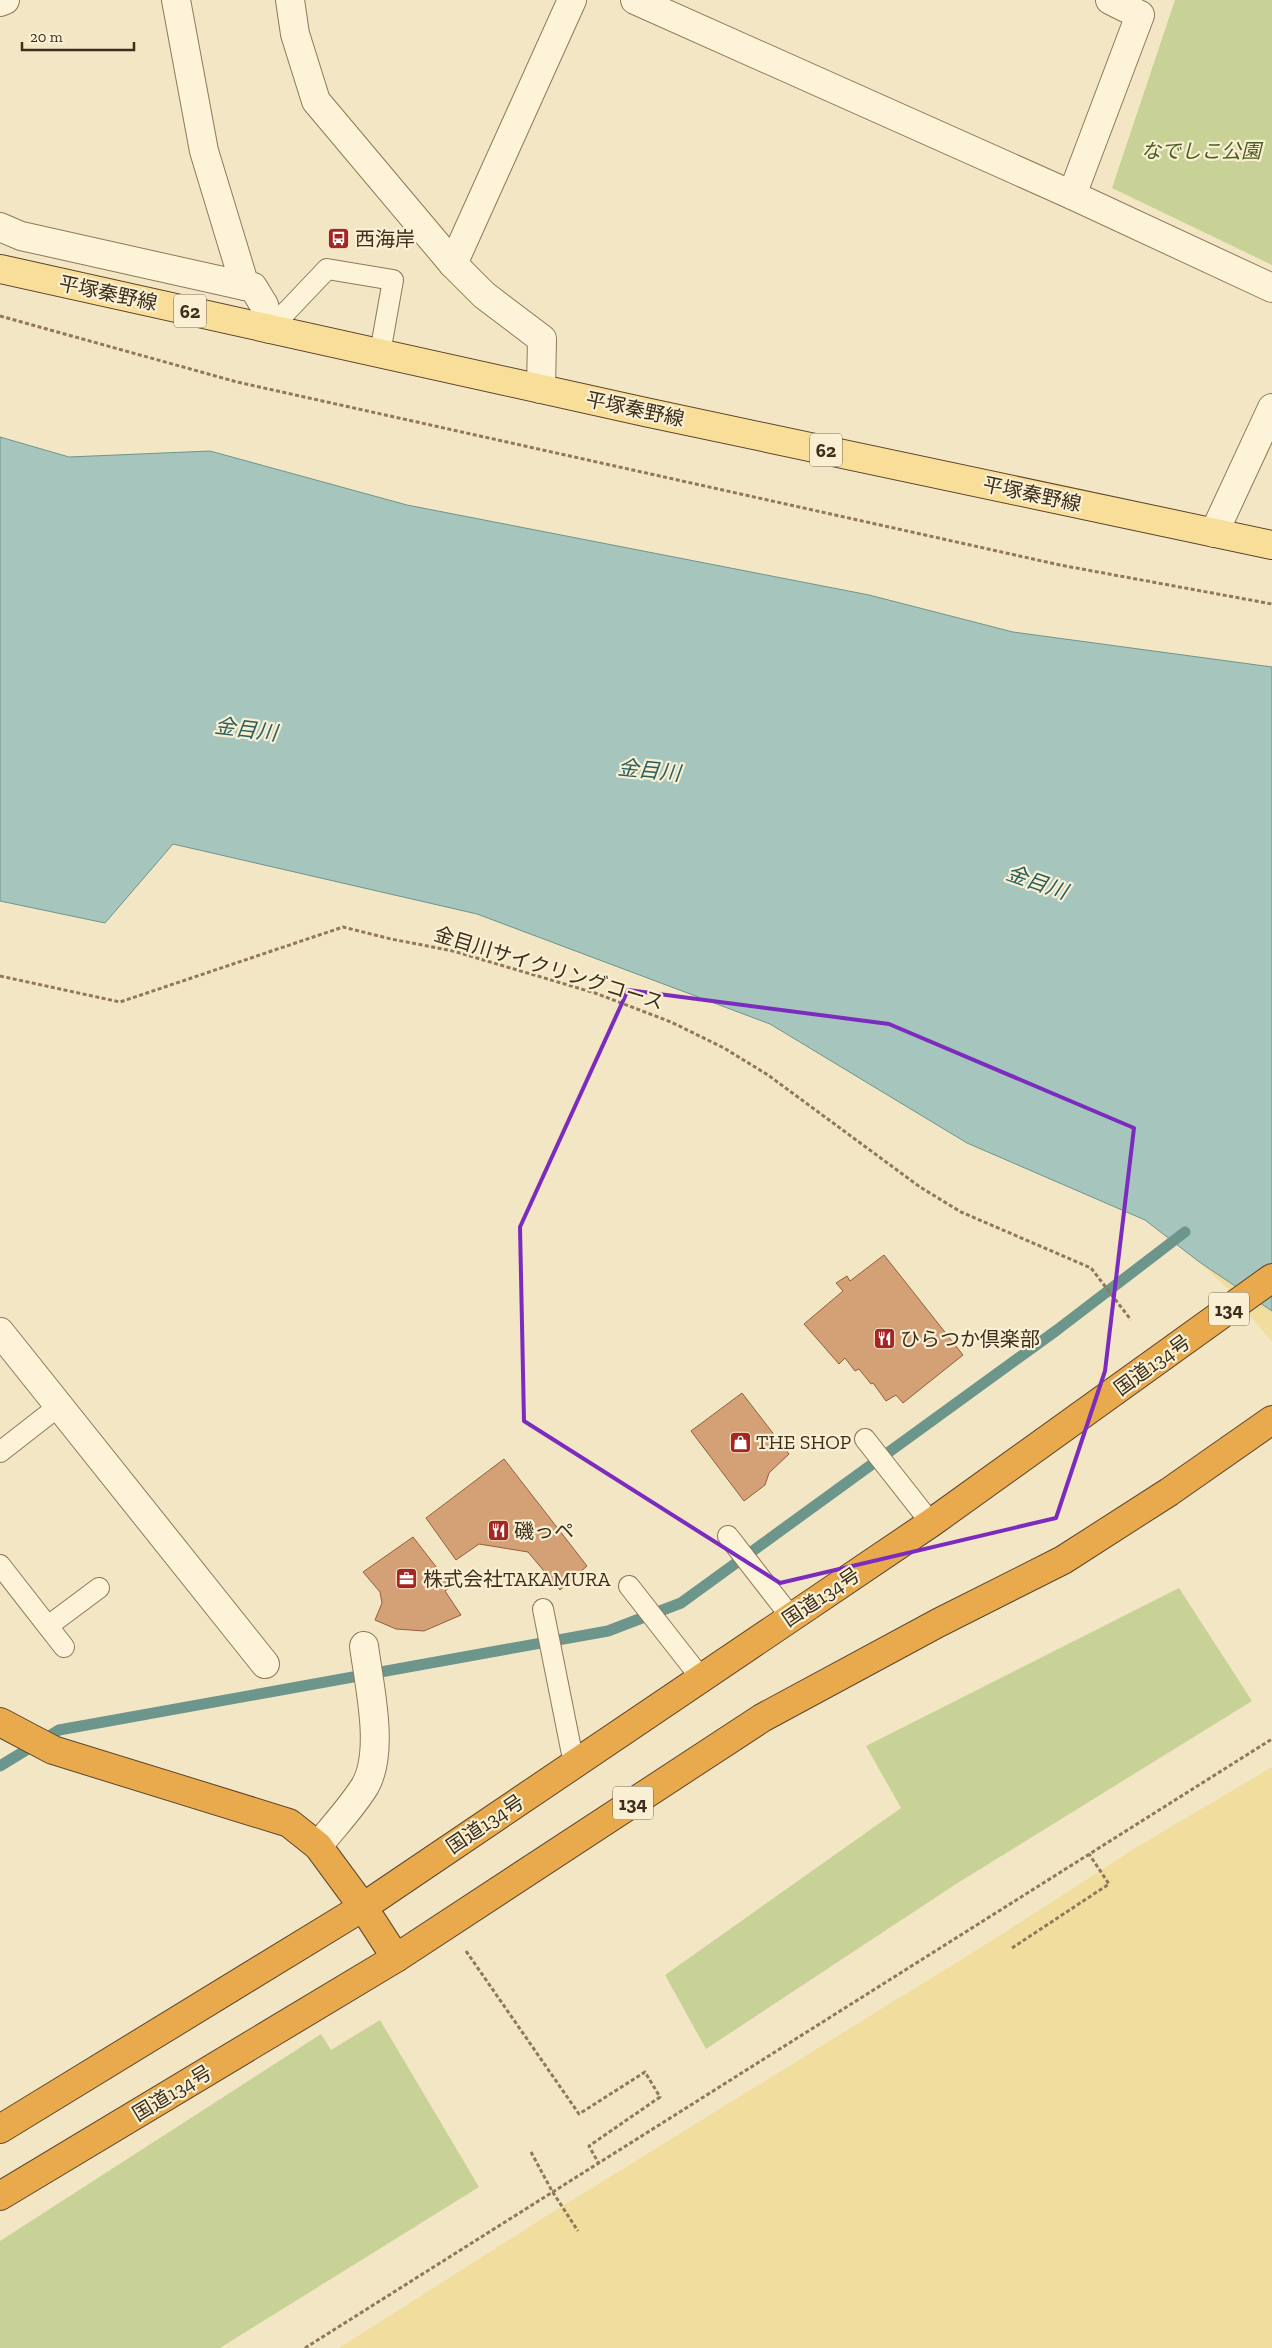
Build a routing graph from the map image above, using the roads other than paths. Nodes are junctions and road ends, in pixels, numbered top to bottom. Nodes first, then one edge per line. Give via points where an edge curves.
1 (5, 0) edge
2 (176, 0) edge
3 (290, 0) edge
4 (572, 0) edge
5 (635, 0) edge
6 (1110, 0) edge
7 (0, 2) edge
8 (1072, 195) junction
9 (0, 227) edge
10 (453, 264) junction
11 (0, 269) edge
12 (245, 286) junction
13 (1272, 288) edge
14 (270, 329) junction
15 (380, 353) junction
16 (541, 389) junction
17 (1272, 408) edge
18 (1214, 533) junction
19 (1272, 545) edge
20 (1272, 1278) edge
21 (0, 1332) edge
22 (59, 1406) junction
23 (1272, 1420) edge
24 (865, 1439) dead end
25 (0, 1452) edge
26 (931, 1524) junction
27 (728, 1536) dead end
28 (0, 1565) edge
29 (7, 1588) edge
30 (99, 1588) dead end
31 (632, 1590) dead end
32 (543, 1613) dead end
33 (792, 1617) junction
34 (48, 1626) junction
35 (364, 1646) dead end
36 (64, 1647) dead end
37 (265, 1664) dead end
38 (701, 1678) junction
39 (3, 1723) edge
40 (574, 1764) junction
41 (318, 1846) junction
42 (363, 1908) junction
43 (396, 1958) junction
44 (0, 2129) edge
45 (0, 2196) edge

1 - 7 street
2 - 12 street via 204,150
3 - 10 street via 295,34 316,101
4 - 10 street
5 - 8 street
6 - 8 street via 1140,14
8 - 13 street
9 - 12 street via 21,236
10 - 16 street via 484,295 542,339
11 - 14 main road, 平塚秦野線 / 62
12 - 14 street via 253,287 264,305
14 - 15 main road, 平塚秦野線 / 62
14 - 15 lane via 327,269 393,280
15 - 16 main road, 平塚秦野線 / 62
16 - 18 main road, 平塚秦野線 / 62
17 - 18 street
18 - 19 main road, 平塚秦野線 / 62
20 - 26 highway, 国道134号 / 134
21 - 22 street
22 - 25 lane
22 - 37 street
23 - 43 highway, 国道134号 / 134 via 1063,1560 762,1718
24 - 26 lane
26 - 33 highway, 国道134号 / 134
27 - 33 lane
28 - 29 lane
29 - 34 lane
30 - 34 lane
31 - 38 lane
32 - 40 lane
33 - 38 highway, 国道134号 / 134
34 - 36 lane
35 - 41 street via 375,1750 365,1785
38 - 40 highway, 国道134号 / 134
39 - 41 highway via 53,1750 289,1823
40 - 42 highway, 国道134号 / 134
41 - 42 highway
42 - 43 highway
42 - 44 highway, 国道134号 / 134
43 - 45 highway, 国道134号 / 134

